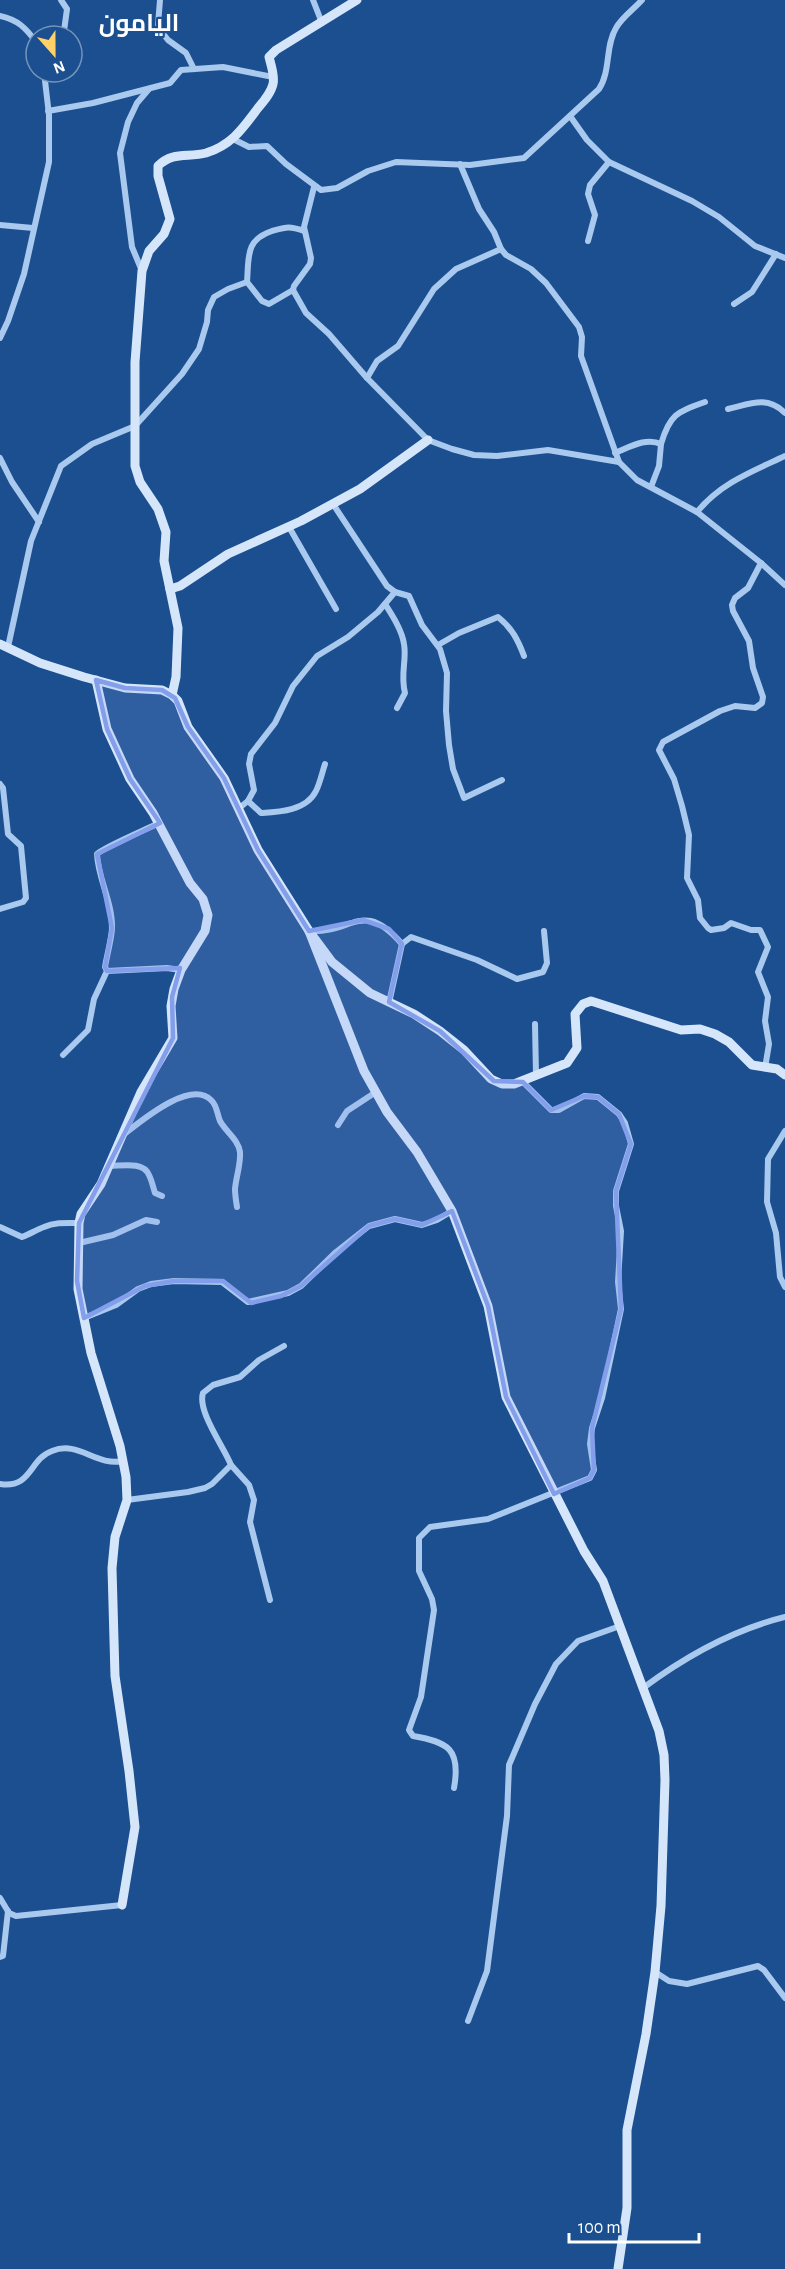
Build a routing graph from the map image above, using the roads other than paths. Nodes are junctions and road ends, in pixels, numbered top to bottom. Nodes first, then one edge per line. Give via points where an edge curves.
1 (61, 0) edge
2 (160, 0) edge
3 (313, 0) edge
4 (357, 0) edge
5 (642, 0) edge
6 (0, 16) edge
7 (322, 23) junction
8 (65, 24) edge
9 (24, 27) edge
10 (195, 69) junction
11 (273, 77) junction
12 (45, 84) edge
13 (150, 89) junction
14 (48, 111) junction
15 (570, 116) junction
16 (233, 139) junction
17 (609, 162) junction
18 (460, 164) junction
19 (314, 187) junction
20 (0, 225) edge
21 (33, 228) junction
22 (304, 231) junction
23 (588, 241) dead end
24 (501, 249) junction
25 (776, 254) junction
26 (785, 258) edge
27 (142, 271) junction
28 (247, 282) junction
29 (293, 291) junction
30 (734, 304) dead end
31 (0, 338) edge
32 (367, 378) junction
33 (705, 402) dead end
34 (728, 409) dead end
35 (785, 412) edge
36 (135, 426) junction
37 (428, 440) junction
38 (662, 444) junction
39 (615, 453) junction
40 (785, 456) edge
41 (0, 458) edge
42 (619, 462) junction
43 (651, 487) junction
44 (333, 504) junction
45 (697, 512) junction
46 (39, 522) junction
47 (289, 527) junction
48 (761, 562) junction
49 (785, 585) edge
50 (170, 589) junction
51 (395, 592) junction
52 (385, 603) junction
53 (336, 609) dead end
54 (4, 645) edge
55 (438, 645) junction
56 (524, 656) dead end
57 (96, 680) junction
58 (172, 695) junction
59 (397, 708) dead end
60 (325, 764) dead end
61 (502, 780) dead end
62 (0, 784) edge
63 (248, 801) junction
64 (238, 809) junction
65 (159, 823) junction
66 (0, 909) edge
67 (309, 931) junction
68 (544, 931) dead end
69 (402, 944) junction
70 (181, 970) junction
71 (107, 971) junction
72 (388, 1003) junction
73 (535, 1024) dead end
74 (63, 1055) dead end
75 (765, 1068) junction
76 (536, 1075) junction
77 (785, 1075) edge
78 (523, 1082) junction
79 (376, 1092) junction
80 (338, 1125) dead end
81 (785, 1131) edge
82 (122, 1136) junction
83 (109, 1166) junction
84 (162, 1196) dead end
85 (237, 1208) dead end
86 (452, 1211) junction
87 (157, 1222) dead end
88 (79, 1223) junction
89 (0, 1227) edge
90 (79, 1243) junction
91 (785, 1287) edge
92 (84, 1318) junction
93 (284, 1346) dead end
94 (124, 1461) junction
95 (231, 1465) junction
96 (0, 1484) edge
97 (554, 1494) junction
98 (127, 1500) junction
99 (270, 1600) dead end
100 (785, 1617) edge
101 (620, 1626) junction
102 (643, 1688) junction
103 (454, 1788) dead end
104 (0, 1898) edge
105 (122, 1905) joint
106 (8, 1911) junction
107 (0, 1957) edge
108 (655, 1972) junction
109 (785, 1998) edge
110 (468, 2021) dead end
111 (618, 2269) edge

1 - 8 street via 67,9
2 - 10 street via 161,31 186,53
3 - 7 street
4 - 7 street
5 - 15 street via 615,30 603,83
6 - 9 street
7 - 11 street via 269,57
10 - 11 street via 223,67
10 - 13 street via 181,70 174,81
11 - 16 street via 267,96
12 - 14 street
13 - 14 street
13 - 27 street via 128,122 120,153 132,247
14 - 21 street via 49,162
15 - 17 street
15 - 18 street via 524,158
16 - 19 street via 249,147 267,146
16 - 27 street via 207,153 169,157 158,166 170,225 149,251
17 - 23 street via 590,185 588,194 595,215
17 - 25 street via 692,201 755,246
18 - 19 street via 396,162 368,171 337,188
18 - 24 street
19 - 22 street
20 - 21 street
21 - 31 street via 24,274
22 - 28 street via 290,226 254,240
22 - 29 street via 310,264
24 - 32 street via 456,269 434,289 398,346 377,361
24 - 39 street via 546,283 579,327 581,356
25 - 26 street
25 - 30 street via 752,292
27 - 36 street via 136,321
28 - 29 street via 269,304
28 - 36 street via 214,297 199,349
29 - 32 street via 306,313
32 - 37 street
33 - 38 street via 679,411 668,424
34 - 35 street via 756,401 770,402
36 - 46 street via 92,444 61,466
36 - 50 street via 136,470 163,520 164,561
37 - 42 street via 474,455 548,450
37 - 44 street
38 - 39 street via 646,441
38 - 43 street
39 - 42 street
40 - 45 street via 723,486
41 - 46 street
42 - 43 street
43 - 45 street
44 - 47 street
44 - 51 street via 387,586
45 - 48 street
46 - 54 street
47 - 50 street via 228,554
47 - 53 street
48 - 49 street
48 - 75 street via 748,588 732,605 748,641 762,703 754,708 735,706 720,711 663,742 659,750 682,806 689,835 687,878 698,900 700,918 711,930 731,923 760,930 768,942 758,972 768,997
50 - 58 street via 178,627
51 - 52 street
51 - 55 street via 409,596 422,625
52 - 59 street via 404,643 405,693
52 - 63 street via 348,637 317,656 293,686 275,723 251,754 249,764 255,790
54 - 57 street via 40,663
55 - 56 street via 498,617 518,640
55 - 61 street via 447,673 446,711 453,769 464,798
57 - 58 street
57 - 65 street via 107,729 130,779
58 - 64 street via 188,727 224,778
60 - 63 street via 315,793 298,807 261,813
62 - 66 street via 8,834 21,846 26,898
63 - 64 street
64 - 67 street via 258,850
65 - 70 street via 207,910 205,931
65 - 71 street via 97,854 112,928
67 - 69 street via 363,920 389,929
67 - 72 street via 332,962
67 - 79 street via 364,1071
68 - 69 street via 547,963 543,972 518,979 424,941 411,938
69 - 72 street
70 - 71 street
70 - 82 street via 172,997 173,1038 141,1092
71 - 74 street via 94,999 88,1030
72 - 78 street via 440,1031 495,1081 510,1085
73 - 76 street
75 - 76 street via 752,1065 715,1034 700,1029 681,1030 591,1001 575,1014 578,1043 571,1059
75 - 77 street via 777,1069
76 - 78 street
78 - 97 street via 551,1110 559,1110 585,1096 598,1097 619,1114 632,1144 616,1191 621,1231 621,1309 592,1428 594,1470 590,1478
79 - 80 street via 347,1111
79 - 86 street
81 - 91 street via 768,1159 767,1202
82 - 83 street
82 - 85 street via 154,1111 190,1094 208,1097 238,1145
83 - 84 street via 141,1166 148,1172 155,1193
83 - 88 street
86 - 92 street via 422,1225 395,1220 369,1226 301,1286 281,1296 251,1303 222,1282 164,1282 145,1286 116,1305
86 - 97 street via 488,1306 506,1397
87 - 90 street via 146,1220 113,1235
88 - 89 street via 58,1223 22,1237
88 - 90 street
90 - 92 street via 77,1281
92 - 94 street
93 - 95 street via 240,1377 202,1394 206,1414
94 - 96 street via 107,1463 80,1451 59,1449 45,1455 23,1479 10,1485
94 - 98 street
95 - 98 street via 212,1484 196,1491
95 - 99 street via 249,1485 254,1500 250,1522
97 - 101 street via 603,1581
97 - 103 street via 488,1519 430,1527 419,1538 419,1571 434,1610 421,1697 409,1731 448,1748 457,1767
98 - 105 street via 115,1537 112,1568 115,1676 135,1827
100 - 102 street via 719,1641 678,1662
101 - 102 street
101 - 110 street via 578,1641 556,1665 509,1765 507,1816 487,1971
102 - 108 street via 659,1731 665,1768
104 - 106 street
105 - 106 street via 38,1915 14,1916
106 - 107 street
108 - 109 street via 669,1981 687,1984 758,1966
108 - 111 street via 627,2130 627,2208

